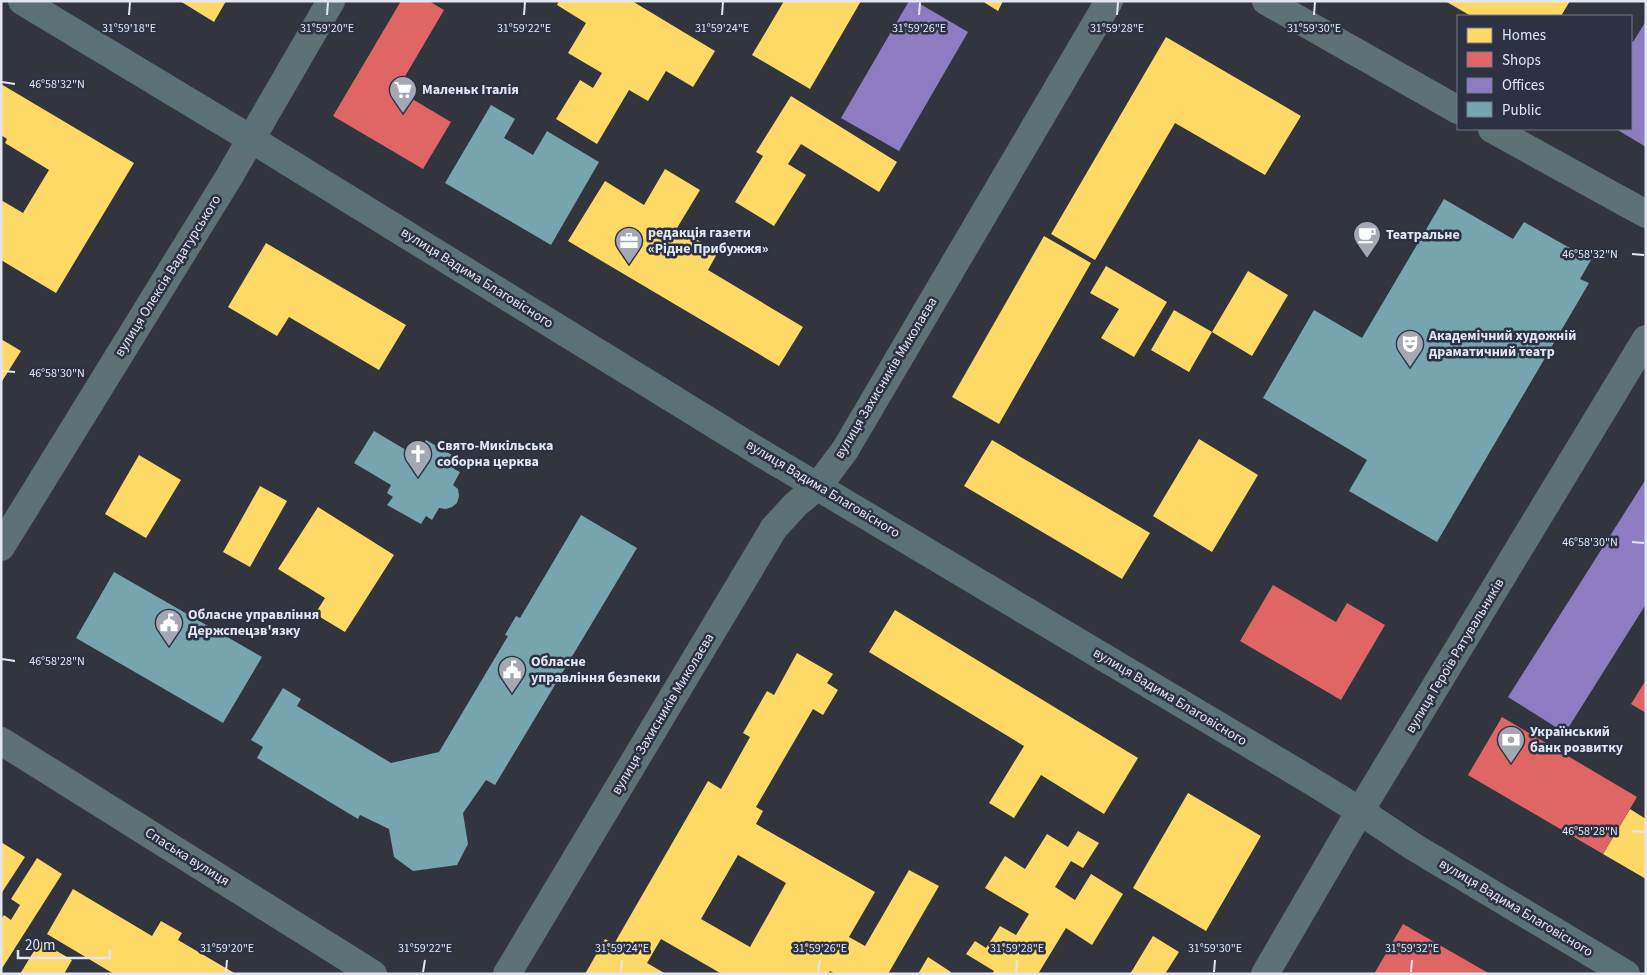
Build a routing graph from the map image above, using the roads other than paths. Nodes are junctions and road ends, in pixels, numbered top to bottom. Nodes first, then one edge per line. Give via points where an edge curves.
1 (22, 1) edge
2 (331, 1) edge
3 (1109, 1) edge
4 (1266, 1) edge
5 (1457, 109) edge
6 (1494, 130) edge
7 (251, 139) junction
8 (1646, 214) edge
9 (1646, 339) edge
10 (818, 486) junction
11 (1, 547) edge
12 (1, 741) edge
13 (1360, 811) junction
14 (373, 974) edge
15 (508, 974) edge
16 (1264, 974) edge
17 (1626, 974) edge

1 - 7 main road, вулиця Вадима Благовісного
2 - 7 street, вулиця Олексія Вадатурського
3 - 10 street, вулиця Захисників Миколаєва via 845,450
4 - 5 street
6 - 8 street
7 - 10 main road, вулиця Вадима Благовісного
7 - 11 street, вулиця Олексія Вадатурського
9 - 13 street, вулиця Героїв Рятувальників
10 - 13 main road, вулиця Вадима Благовісного
10 - 15 street, вулиця Захисників Миколаєва via 774,528
12 - 14 street, Спаська вулиця
13 - 16 street, вулиця Героїв Рятувальників
13 - 17 main road, вулиця Вадима Благовісного via 1414,848

